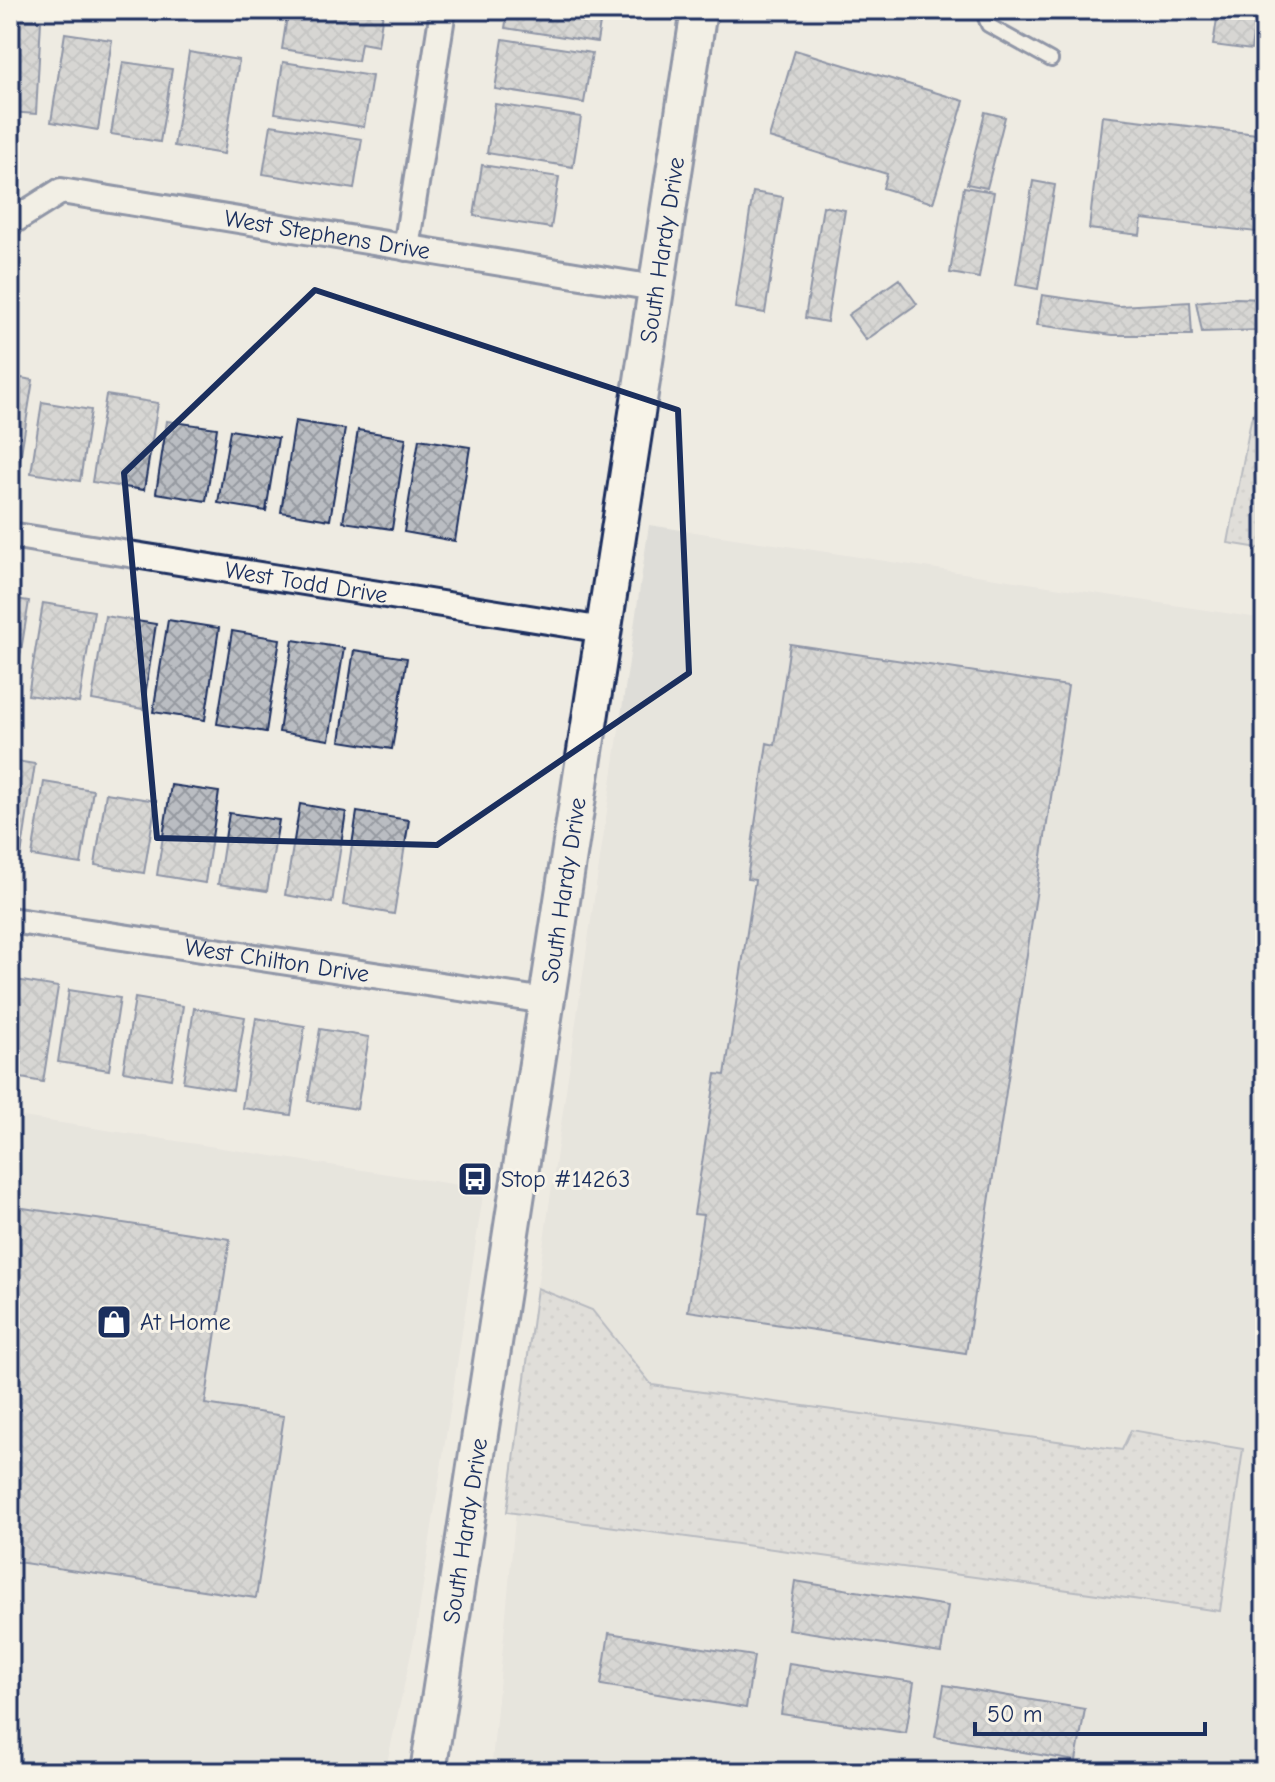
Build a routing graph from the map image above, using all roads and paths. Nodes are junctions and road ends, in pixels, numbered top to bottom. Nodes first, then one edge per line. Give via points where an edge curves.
1 (443, 10) edge
2 (699, 10) edge
3 (982, 10) edge
4 (1051, 60) dead end
5 (10, 223) edge
6 (406, 248) junction
7 (655, 288) junction
8 (10, 535) edge
9 (604, 630) junction
10 (10, 920) edge
11 (546, 1001) junction
12 (428, 1772) edge

1 - 6 street
2 - 7 street, South Hardy Drive
3 - 4 lane via 988,25
5 - 6 street, West Stephens Drive via 61,191
6 - 7 street, West Stephens Drive
7 - 9 street, South Hardy Drive
8 - 9 street, West Todd Drive
9 - 11 street, South Hardy Drive
10 - 11 street, West Chilton Drive
11 - 12 street, South Hardy Drive

